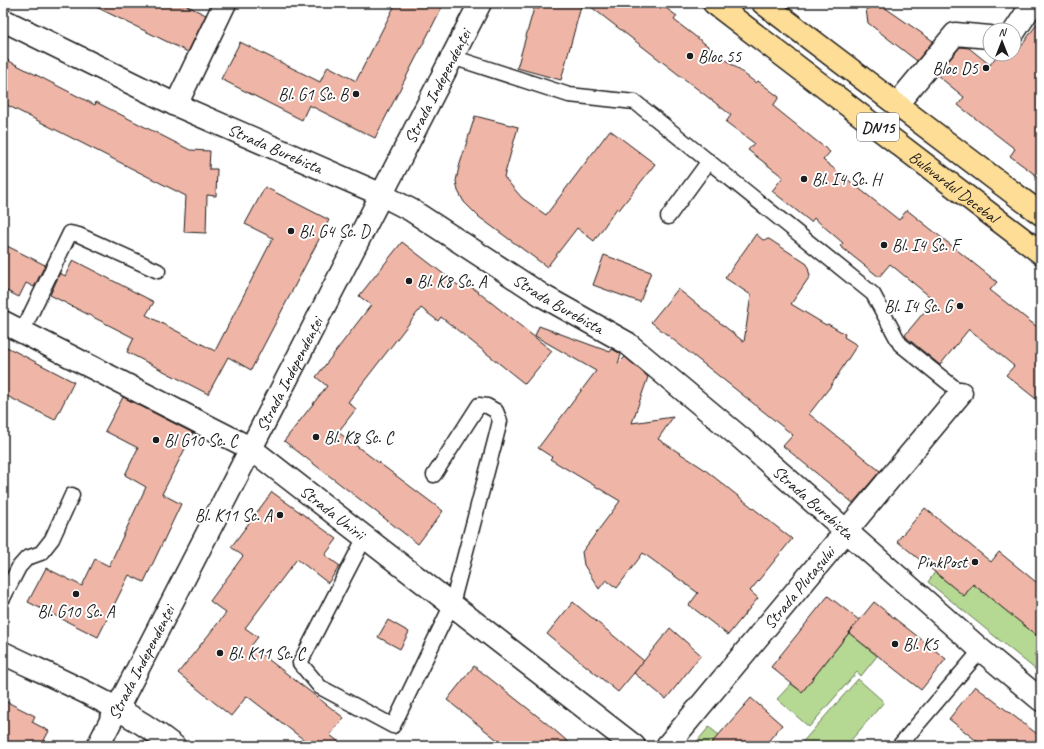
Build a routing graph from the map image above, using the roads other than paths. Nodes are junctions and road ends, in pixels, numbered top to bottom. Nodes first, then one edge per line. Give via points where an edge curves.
1 (225, 3) edge
2 (480, 3) edge
3 (714, 3) edge
4 (763, 3) edge
5 (1033, 3) edge
6 (3, 20) edge
7 (1021, 22) edge
8 (982, 36) edge
9 (452, 57) junction
10 (897, 104) junction
11 (176, 105) junction
12 (709, 161) junction
13 (380, 194) junction
14 (1041, 214) edge
15 (668, 217) dead end
16 (1041, 253) edge
17 (158, 271) dead end
18 (12, 327) edge
19 (961, 393) joint
20 (250, 448) junction
21 (434, 475) dead end
22 (72, 495) dead end
23 (846, 530) junction
24 (365, 537) junction
25 (3, 598) edge
26 (452, 604) junction
27 (981, 650) junction
28 (3, 653) edge
29 (1041, 700) edge
30 (118, 708) junction
31 (98, 746) edge
32 (174, 746) edge
33 (634, 746) edge
34 (667, 746) edge
35 (899, 746) edge

1 - 11 street
2 - 9 street, Strada Independenței
3 - 16 main road, Bulevardul Decebal / DN15
4 - 10 main road, Bulevardul Decebal / DN15
5 - 7 street
6 - 11 street, Strada Burebista
8 - 10 street via 955,34
9 - 12 lane via 569,95 635,102
9 - 13 street, Strada Independenței
10 - 14 main road, Bulevardul Decebal / DN15
11 - 13 street, Strada Burebista
12 - 15 lane
12 - 19 lane via 873,294 900,344
13 - 20 street, Strada Independenței
13 - 23 street, Strada Burebista via 411,210 543,296 627,343 742,438
17 - 18 lane via 70,233
18 - 20 street, Strada Unirii
19 - 23 street, Strada Plutașului
20 - 24 street, Strada Unirii
20 - 30 street, Strada Independenței
21 - 26 lane via 479,405 496,411 500,421
22 - 25 lane via 52,540 41,553 27,558 19,566
23 - 27 street, Strada Burebista
23 - 34 street, Strada Plutașului
24 - 26 street, Strada Unirii
24 - 26 lane via 300,663 320,687 393,726
26 - 33 street, Strada Unirii
27 - 29 street, Strada Burebista
27 - 35 lane
28 - 30 street
30 - 31 street, Strada Independenței
30 - 32 street

